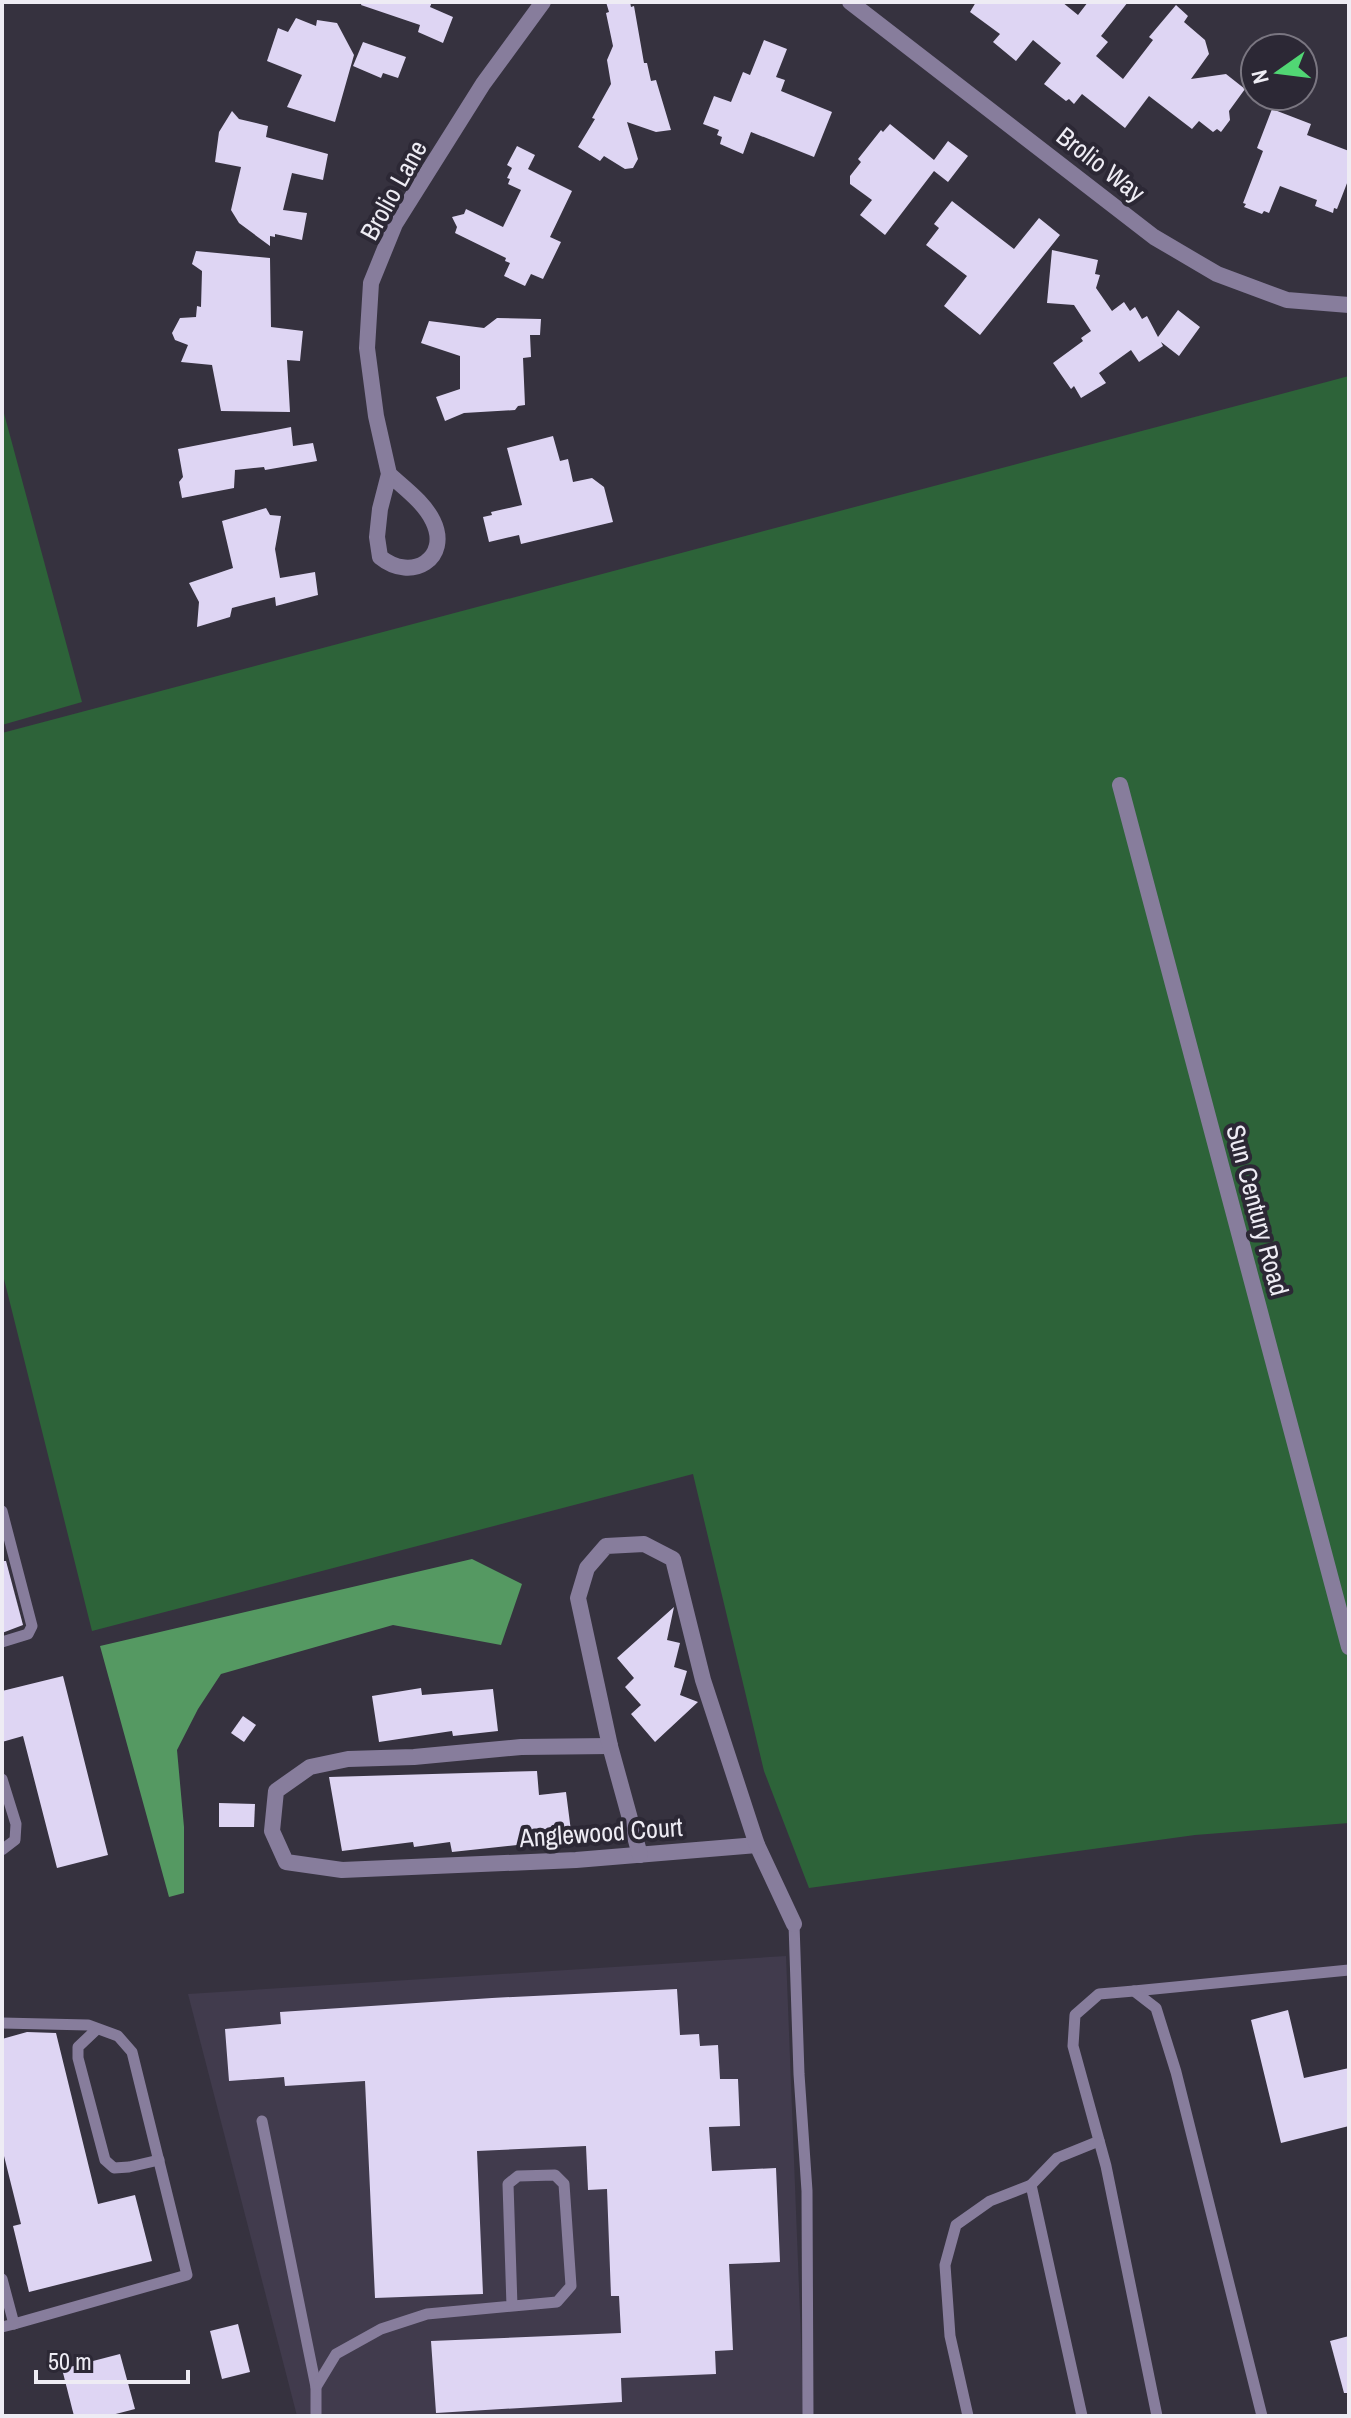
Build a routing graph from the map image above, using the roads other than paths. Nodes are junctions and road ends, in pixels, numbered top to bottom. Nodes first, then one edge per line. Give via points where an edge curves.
1 (543, 2) edge
2 (850, 2) edge
3 (1349, 305) edge
4 (389, 474) junction
5 (1120, 785) dead end
6 (2, 1511) edge
7 (2, 1642) edge
8 (1349, 1647) edge
9 (610, 1746) junction
10 (2, 1779) edge
11 (757, 1845) junction
12 (2, 1850) edge
13 (640, 1855) junction
14 (794, 1924) joint
15 (1349, 1970) edge
16 (1134, 1991) junction
17 (2, 2023) edge
18 (97, 2029) junction
19 (262, 2121) dead end
20 (1099, 2141) junction
21 (159, 2160) junction
22 (1031, 2185) junction
23 (2, 2279) edge
24 (512, 2306) junction
25 (8, 2326) edge
26 (316, 2387) junction
27 (316, 2416) edge
28 (808, 2416) edge
29 (968, 2416) edge
30 (1082, 2416) edge
31 (1157, 2416) edge
32 (1262, 2416) edge

1 - 4 street, Brolio Lane via 483,84 395,224 371,283 367,348
2 - 3 street, Brolio Way via 1154,237 1217,274 1287,300
4 - 4 street, Brolio Lane via 380,509 380,557 402,569 414,568 434,552 434,522
5 - 8 street, Sun Century Road
6 - 7 lane via 32,1626 28,1634
9 - 11 street via 578,1598 587,1568 606,1546 644,1544 673,1559 703,1680
9 - 13 street
9 - 13 street, Anglewood Court via 348,1759 310,1767 276,1791 272,1831 286,1862 342,1870
10 - 12 lane via 16,1824 15,1840
11 - 13 street, Anglewood Court
11 - 14 street
14 - 28 lane via 807,2191
15 - 16 lane
16 - 20 lane via 1099,1994 1075,2015 1073,2046
16 - 32 lane via 1156,2008 1176,2072
17 - 18 lane
18 - 21 lane via 118,2036 132,2052
18 - 21 lane via 78,2047 78,2058 105,2160 114,2168
19 - 26 lane
20 - 22 lane via 1057,2158
20 - 31 lane
21 - 25 lane via 187,2275
22 - 29 lane via 990,2201 956,2225 945,2265 950,2336
22 - 30 lane
23 - 25 lane
24 - 24 lane via 557,2302 571,2286 564,2184 555,2175 518,2176 508,2184
24 - 26 lane via 427,2314 381,2329 336,2354
26 - 27 lane

